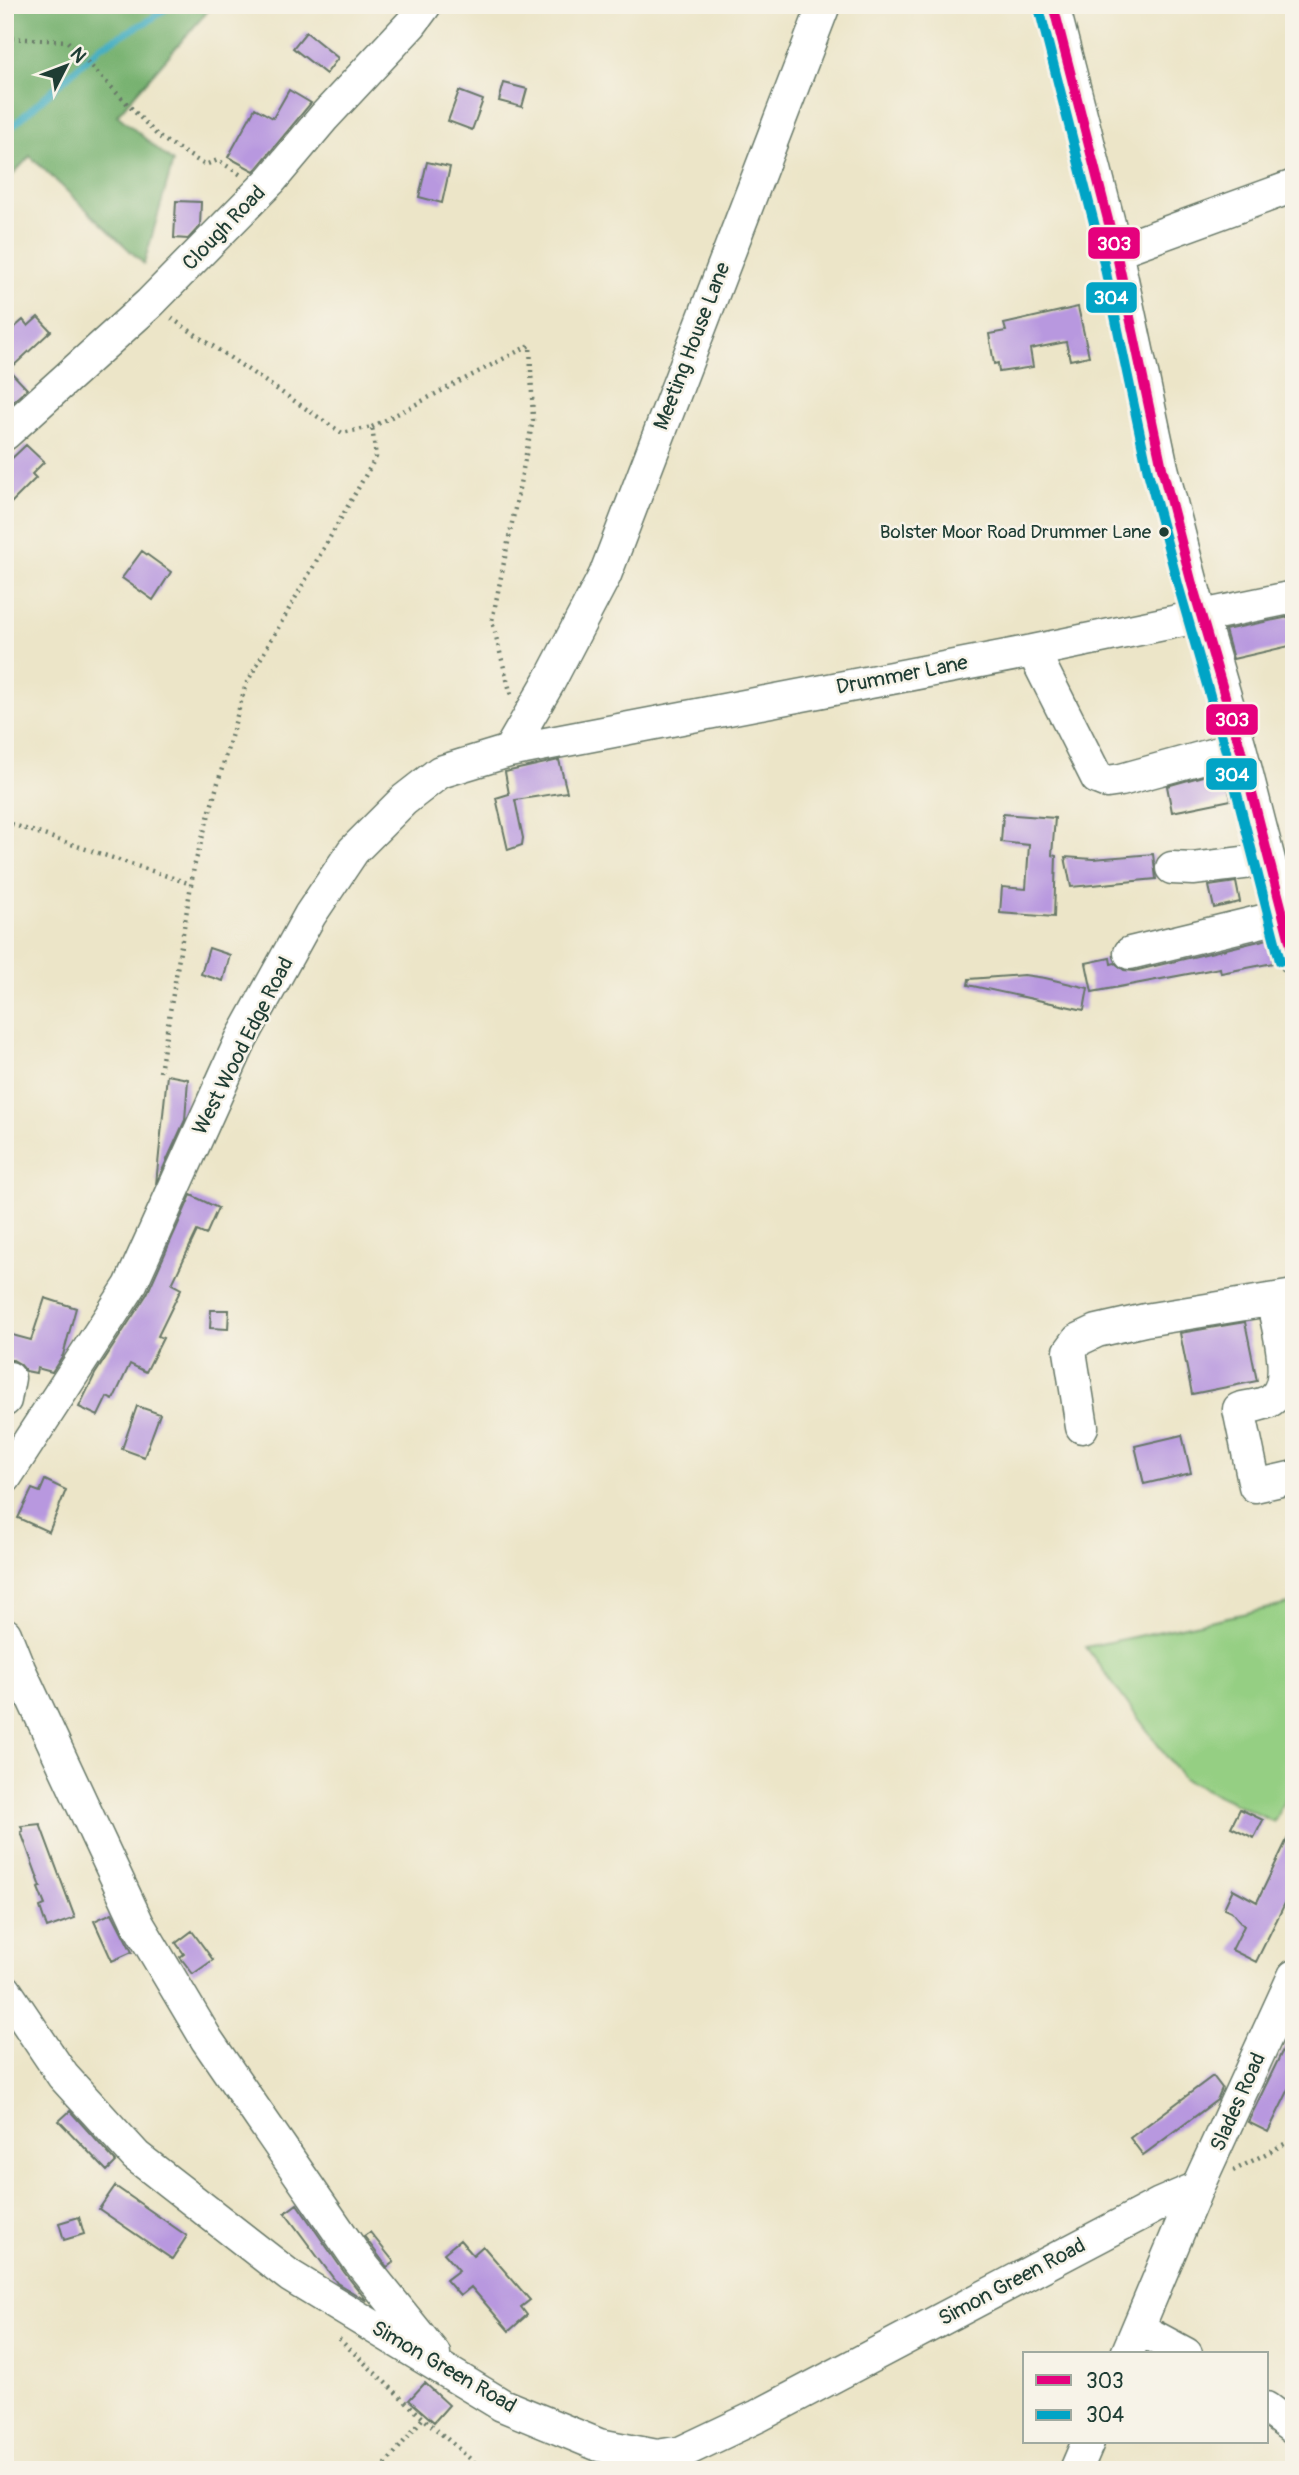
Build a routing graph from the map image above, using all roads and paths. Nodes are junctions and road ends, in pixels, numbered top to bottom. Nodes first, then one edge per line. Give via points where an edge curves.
1 (425, 5) edge
2 (824, 5) edge
3 (1053, 5) edge
4 (5, 38) edge
5 (225, 164) dead end
6 (1294, 186) edge
7 (1116, 251) junction
8 (150, 303) junction
9 (372, 427) junction
10 (5, 434) edge
11 (1294, 597) edge
12 (1202, 616) junction
13 (1033, 651) junction
14 (513, 706) dead end
15 (1240, 747) junction
16 (509, 751) junction
17 (5, 822) edge
18 (1268, 860) junction
19 (1172, 868) dead end
20 (191, 884) junction
21 (1283, 916) junction
22 (1130, 953) dead end
23 (1294, 958) edge
24 (160, 1072) dead end
25 (1283, 1298) edge
26 (1082, 1427) dead end
27 (1294, 1476) edge
28 (5, 1478) edge
29 (5, 1634) edge
30 (1294, 1976) edge
31 (5, 1990) edge
32 (1294, 2139) edge
33 (1197, 2188) junction
34 (338, 2338) dead end
35 (1132, 2341) edge
36 (1178, 2352) edge
37 (454, 2376) junction
38 (1268, 2410) edge
39 (423, 2418) junction
40 (1294, 2429) edge
41 (1087, 2444) edge
42 (382, 2470) edge
43 (483, 2470) edge
44 (1076, 2470) edge

1 - 8 street, Clough Road via 271,180
2 - 16 street, Meeting House Lane via 611,562
3 - 7 street
4 - 5 path via 67,41 159,137 205,165 218,160
6 - 7 street
7 - 12 street via 1162,468
8 - 9 path via 342,433
8 - 10 street, Clough Road
9 - 14 path via 530,345 533,420 492,621
9 - 20 path via 376,457 246,684
11 - 12 street, Drummer Lane
12 - 13 street, Drummer Lane
12 - 15 street
13 - 15 street via 1097,778 1121,780
13 - 16 street, Drummer Lane
15 - 18 street
16 - 28 street, West Wood Edge Road via 440,772 352,851 310,915 241,1040 130,1286
17 - 20 path
18 - 19 street
18 - 21 street
20 - 24 path
21 - 22 street
21 - 23 street
25 - 26 street via 1145,1320 1078,1340 1070,1351
25 - 27 street via 1284,1376 1277,1394 1269,1402 1238,1409 1255,1486
29 - 37 street via 138,1924 207,2040 359,2261
30 - 33 street, Slades Road
31 - 37 street, Simon Green Road via 63,2076 136,2156 290,2276
32 - 33 path
33 - 35 street, Slades Road
33 - 37 street, Simon Green Road via 682,2452 657,2456 599,2445 502,2404
34 - 39 path
35 - 36 street
38 - 40 street
39 - 42 path
39 - 43 path
41 - 44 street

